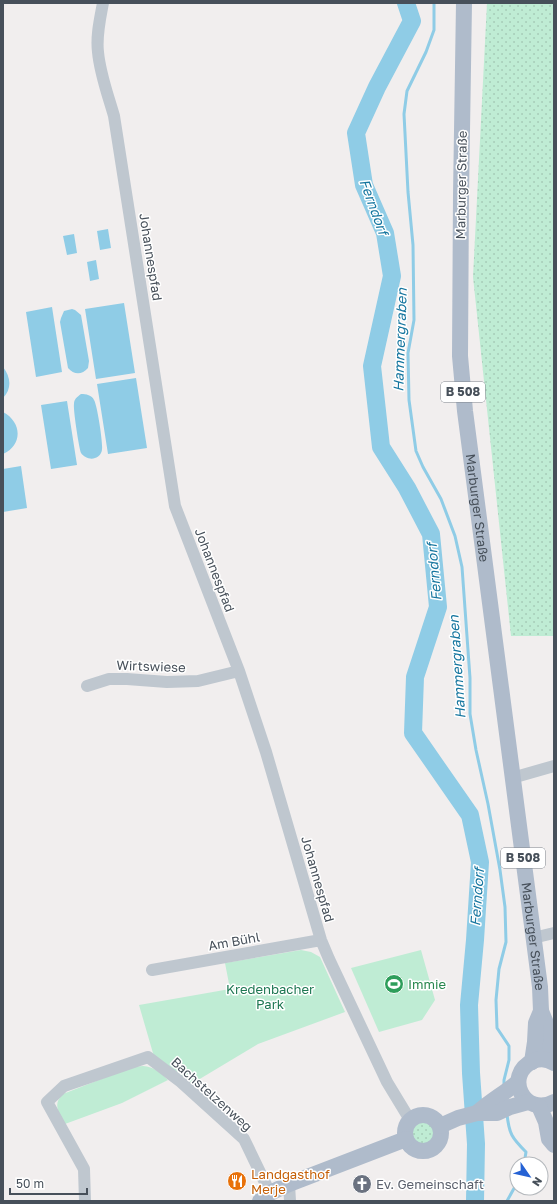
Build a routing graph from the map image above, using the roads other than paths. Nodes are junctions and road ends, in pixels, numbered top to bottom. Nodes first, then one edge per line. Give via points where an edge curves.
1 (103, 3) edge
2 (464, 3) edge
3 (239, 671) junction
4 (87, 686) dead end
5 (554, 766) edge
6 (512, 778) junction
7 (554, 933) edge
8 (533, 938) junction
9 (321, 940) junction
10 (152, 970) dead end
11 (541, 1011) junction
12 (532, 1062) junction
13 (553, 1062) edge
14 (518, 1082) junction
15 (540, 1103) edge
16 (477, 1113) junction
17 (411, 1119) junction
18 (440, 1126) junction
19 (406, 1139) junction
20 (554, 1145) edge
21 (289, 1184) junction
22 (265, 1197) edge
23 (85, 1201) edge
24 (290, 1201) edge

1 - 3 street, Johannespfad via 98,52 102,77 114,116 174,506
2 - 6 main road, Marburger Straße / B 508 via 460,356 472,476
3 - 4 street, Wirtswiese via 198,681 109,679
3 - 9 street, Johannespfad via 266,752
5 - 6 street
6 - 8 main road, Marburger Straße / B 508
7 - 8 street
8 - 11 main road, Marburger Straße / B 508
9 - 10 street, Am Bühl
9 - 17 street, Johannespfad via 387,1082
11 - 12 main road, Marburger Straße / B 508 via 536,1024
11 - 13 main road, Marburger Straße / B 508 via 548,1028 547,1043
12 - 13 main road, B 508
12 - 14 main road via 523,1068
14 - 15 main road via 523,1096
14 - 16 main road via 504,1094 488,1102
15 - 16 main road via 510,1107 497,1113
15 - 20 main road via 549,1139
16 - 18 main road
17 - 18 main road via 417,1115 428,1115 435,1118
17 - 19 main road via 406,1128
18 - 19 main road via 440,1140 430,1149 415,1149
19 - 21 main road
21 - 22 main road
21 - 24 street
22 - 23 street, Bachstelzenweg via 244,1139 200,1099 148,1058 64,1086 47,1102 84,1168

